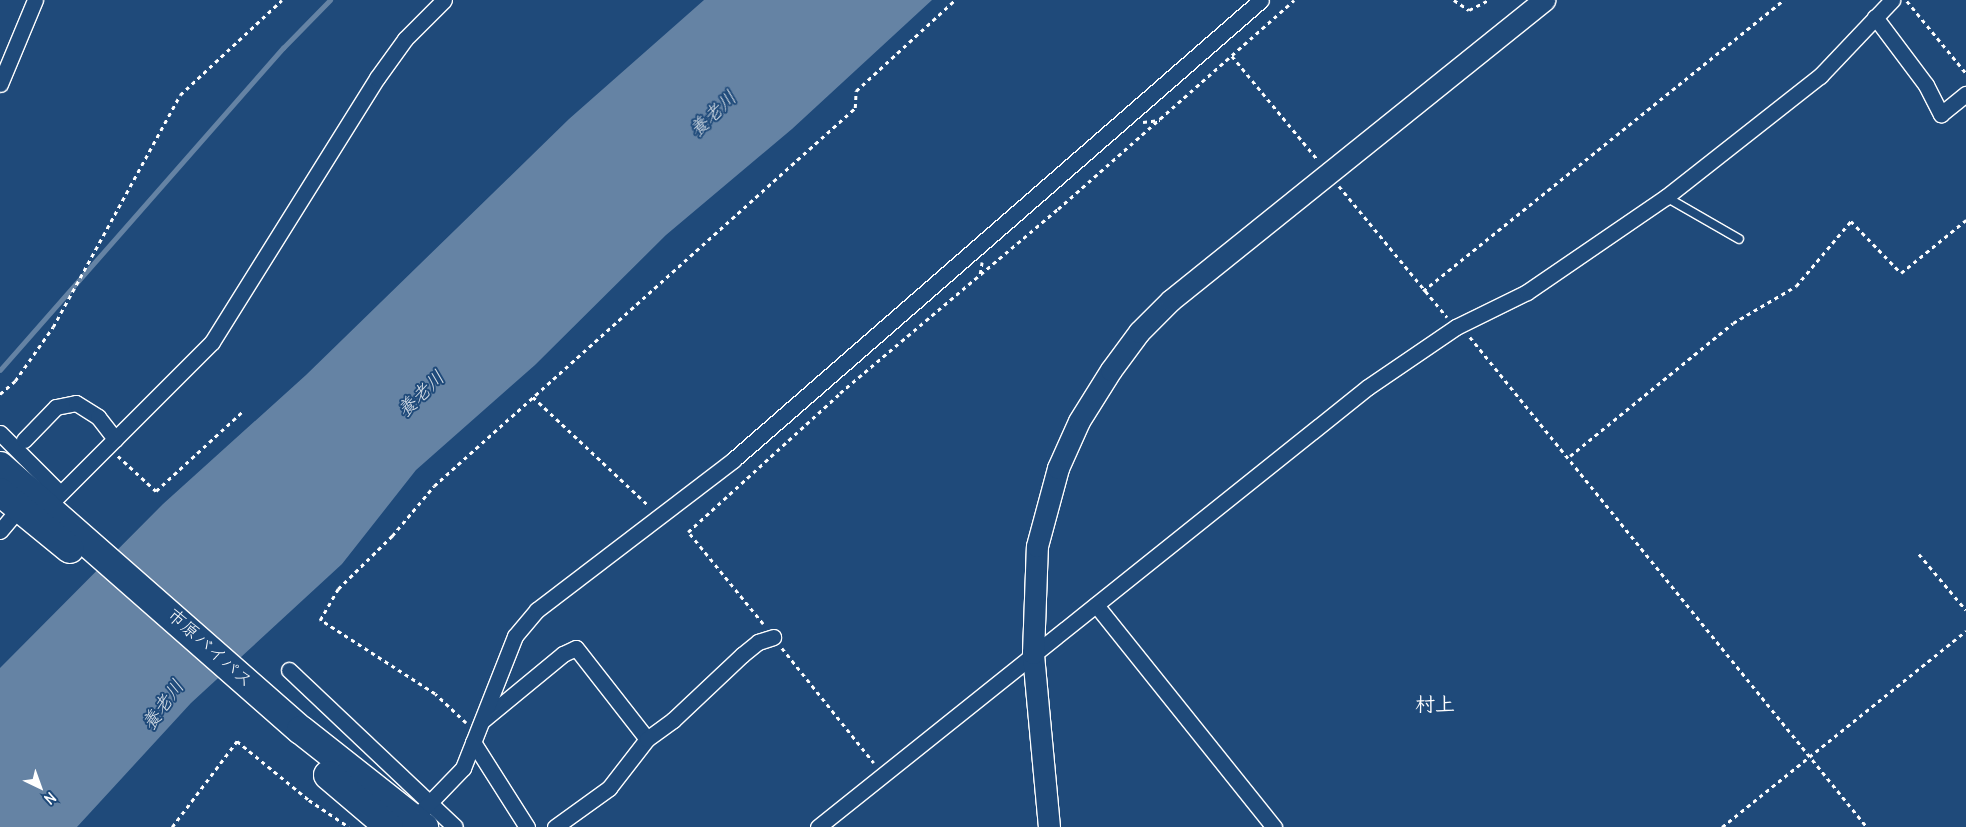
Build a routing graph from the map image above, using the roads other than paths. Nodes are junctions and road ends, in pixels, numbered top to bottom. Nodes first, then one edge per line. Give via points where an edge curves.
1 (35, 0) edge
2 (444, 0) edge
3 (1261, 0) edge
4 (1544, 0) edge
5 (1892, 0) edge
6 (1875, 17) junction
7 (0, 84) edge
8 (1966, 94) edge
9 (1666, 197) junction
10 (1739, 239) dead end
11 (0, 433) edge
12 (24, 440) dead end
13 (112, 443) junction
14 (0, 466) edge
15 (54, 499) junction
16 (9, 500) edge
17 (0, 531) edge
18 (64, 531) junction
19 (1096, 605) junction
20 (773, 637) road end
21 (1033, 653) junction
22 (289, 670) dead end
23 (476, 733) junction
24 (647, 739) junction
25 (412, 821) edge
26 (455, 827) edge
27 (526, 827) edge
28 (555, 827) edge
29 (818, 827) edge
30 (1049, 827) edge
31 (1274, 827) edge

1 - 7 street
2 - 13 street via 405,39 377,78 212,342
3 - 23 street via 1122,125 661,518 537,610 515,636
4 - 21 street via 1171,300 1139,332 1110,370 1079,421 1058,468 1037,546
5 - 6 street
6 - 8 street via 1926,85 1941,114
6 - 9 street via 1820,76
9 - 10 lane
9 - 19 street via 1526,292 1456,327 1368,387
11 - 15 street
12 - 13 street via 56,408 76,403 98,416
13 - 15 street
14 - 15 highway, 市原バイパス
15 - 18 highway, 市原バイパス
16 - 17 street
16 - 18 highway, 市原バイパス
18 - 25 highway, 市原バイパス via 295,735
19 - 21 street
19 - 31 street
20 - 24 street via 758,642 673,720
21 - 29 street
21 - 30 street
22 - 25 street
23 - 24 street via 562,654 576,648
23 - 25 street via 463,768
23 - 27 street
24 - 28 street via 609,788
25 - 26 street

